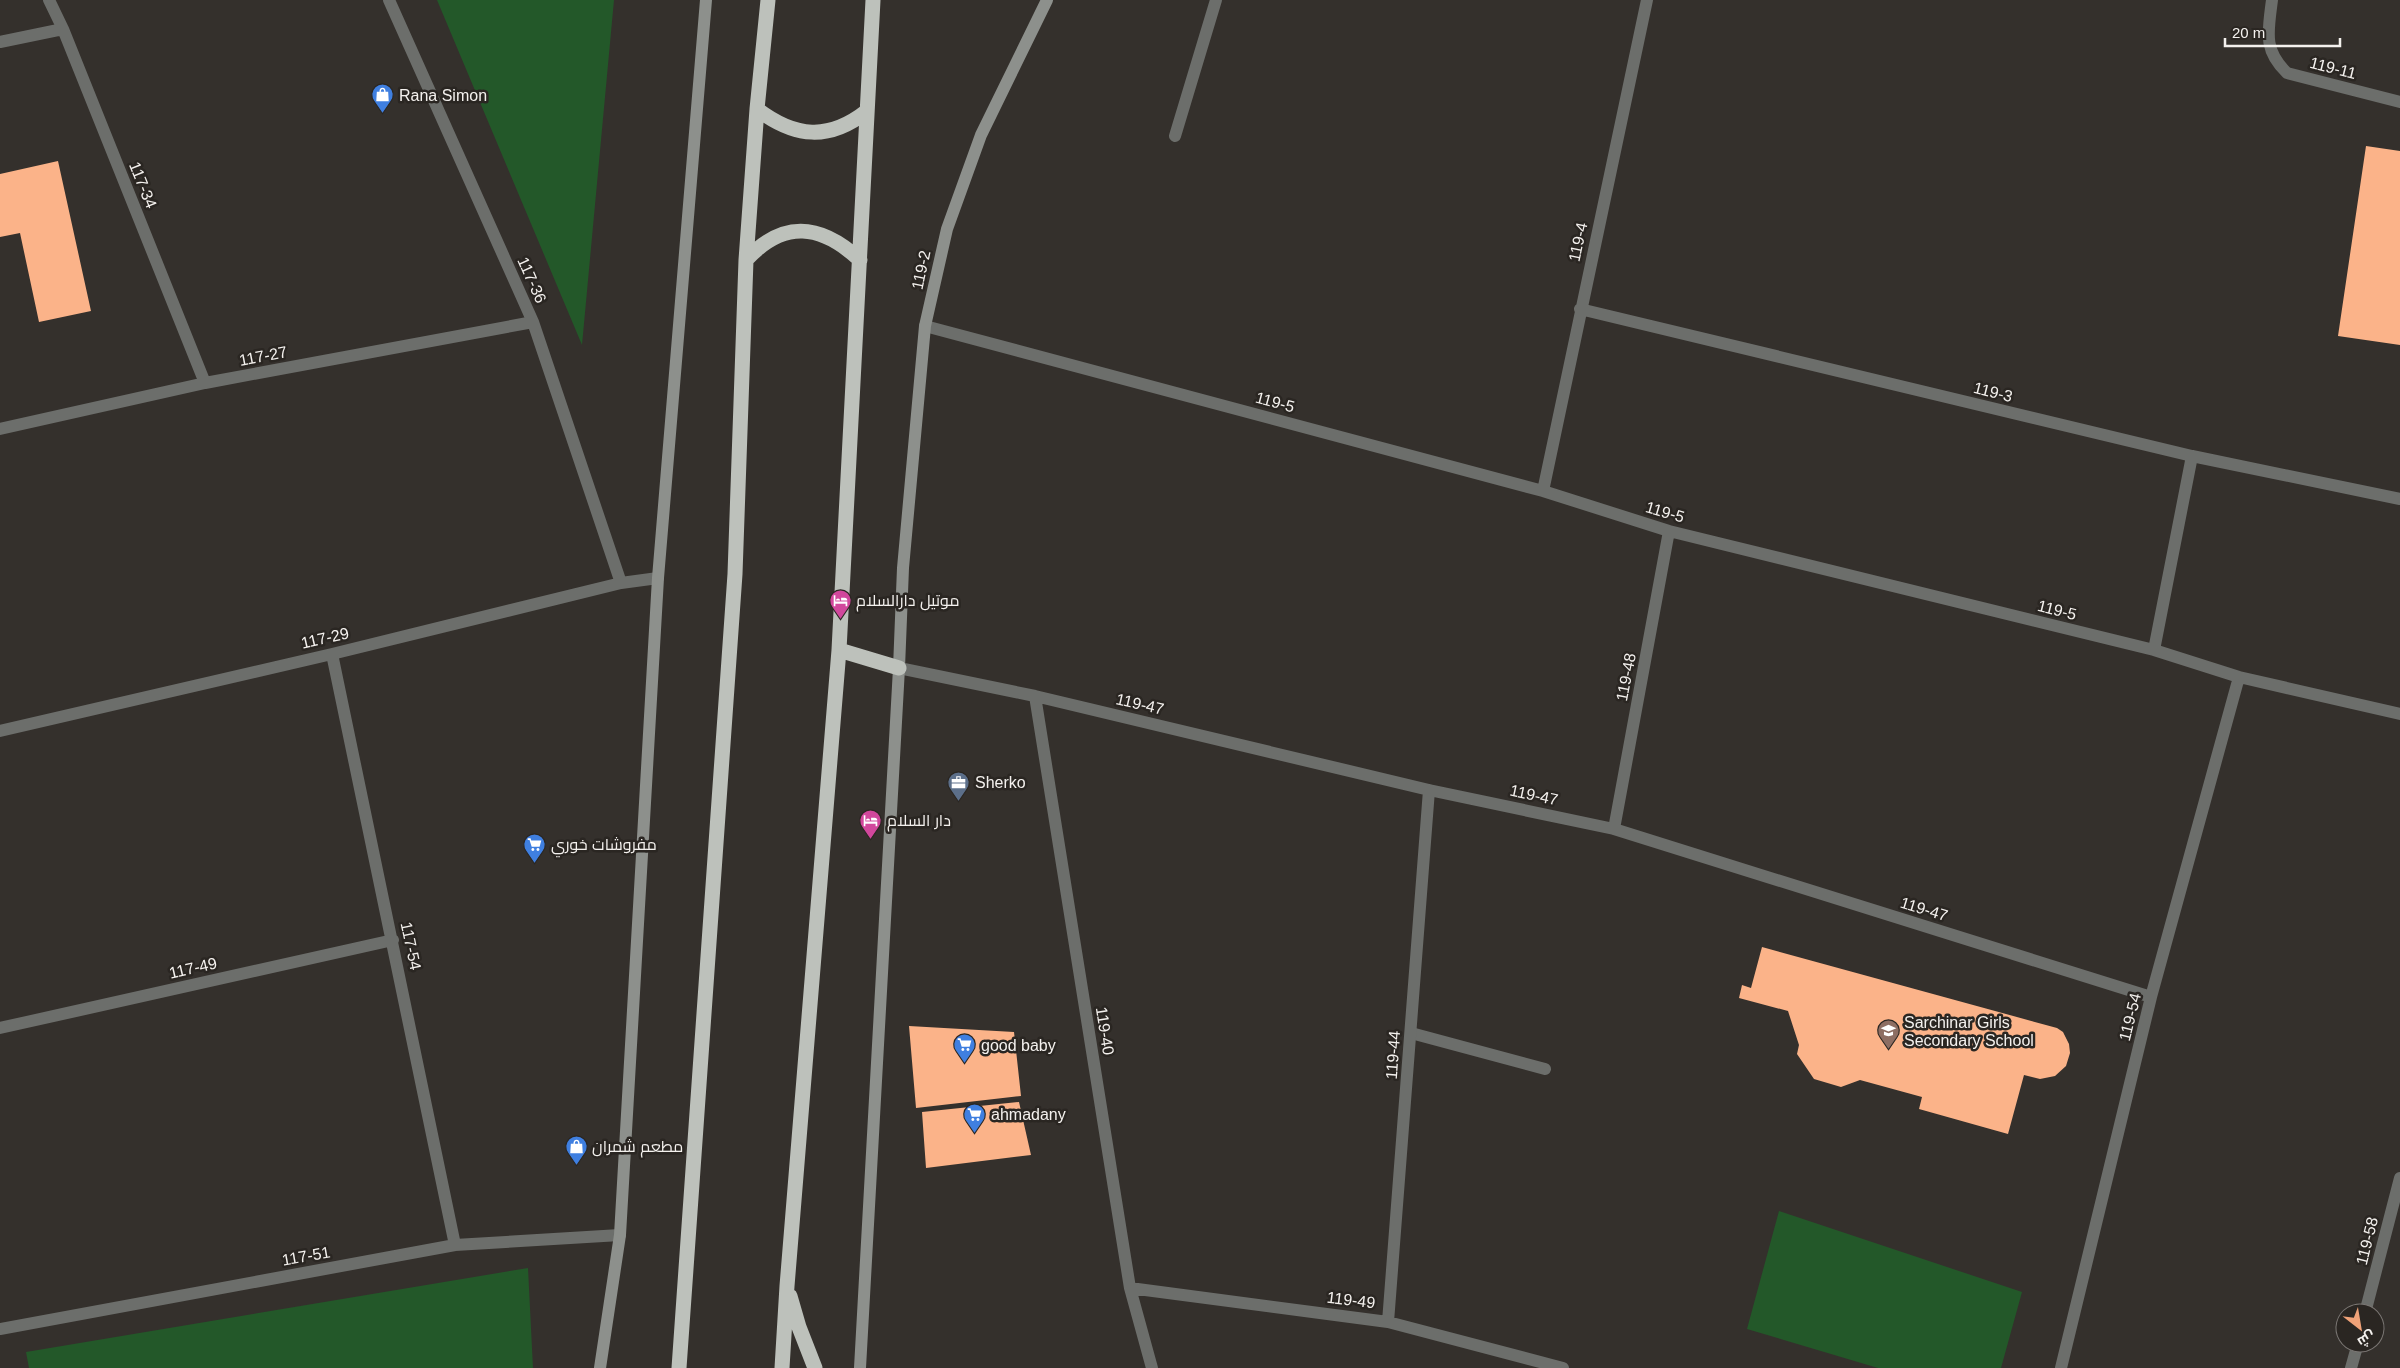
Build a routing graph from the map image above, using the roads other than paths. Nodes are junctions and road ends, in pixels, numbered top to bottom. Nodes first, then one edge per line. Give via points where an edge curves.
1 (49, 0) edge
2 (389, 0) edge
3 (706, 0) edge
4 (768, 0) edge
5 (872, 0) edge
6 (1047, 0) edge
7 (1216, 0) edge
8 (1646, 0) edge
9 (2272, 0) edge
10 (63, 29) junction
11 (0, 42) edge
12 (2400, 102) edge
13 (757, 109) junction
14 (867, 111) junction
15 (1175, 136) dead end
16 (746, 260) junction
17 (860, 260) junction
18 (1580, 309) junction
19 (533, 322) junction
20 (925, 326) junction
21 (205, 383) junction
22 (0, 429) edge
23 (2192, 456) junction
24 (1543, 491) junction
25 (2400, 499) edge
26 (1669, 531) junction
27 (658, 578) junction
28 (621, 583) junction
29 (839, 650) junction
30 (2154, 650) junction
31 (332, 654) junction
32 (899, 668) junction
33 (2239, 677) junction
34 (1035, 696) junction
35 (2400, 714) edge
36 (0, 731) edge
37 (1429, 790) junction
38 (1614, 829) junction
39 (393, 940) junction
40 (2151, 997) junction
41 (0, 1028) edge
42 (1411, 1033) junction
43 (1545, 1068) dead end
44 (2400, 1178) edge
45 (620, 1235) junction
46 (455, 1245) junction
47 (787, 1286) junction
48 (1130, 1288) junction
49 (2368, 1303) edge
50 (1388, 1322) junction
51 (0, 1329) edge
52 (2355, 1353) edge
53 (600, 1368) edge
54 (679, 1368) edge
55 (782, 1368) edge
56 (815, 1368) edge
57 (860, 1368) edge
58 (1152, 1368) edge
59 (1563, 1368) edge
60 (2060, 1368) edge
61 (2351, 1368) edge

1 - 10 street, 117-34
2 - 19 street, 117-36
3 - 27 main road
4 - 13 highway
5 - 14 highway
6 - 20 main road, 119-2 via 981,135 947,229
7 - 15 street
8 - 18 street, 119-4
9 - 12 street, 119-11 via 2269,49 2276,62 2288,73
10 - 11 street
10 - 21 street, 117-34
13 - 14 highway via 792,130 812,133 832,131
13 - 16 highway
14 - 17 highway
16 - 17 highway via 767,241 794,231 813,231 832,237
16 - 54 highway via 735,574
17 - 29 highway
18 - 23 street, 119-3
18 - 24 street, 119-4
19 - 21 street, 117-27
19 - 28 street, 117-36
20 - 24 street, 119-5
20 - 32 main road, 119-2 via 902,568
21 - 22 street, 117-27
23 - 25 street, 119-3
23 - 30 street
24 - 26 street, 119-5
26 - 30 street, 119-5
26 - 38 street, 119-48
27 - 28 street, 117-29
27 - 45 main road
28 - 31 street, 117-29
29 - 32 highway
29 - 47 highway
30 - 33 street, 119-5
31 - 36 street, 117-29
31 - 39 street, 117-54
32 - 34 street, 119-47
32 - 57 main road, 119-2
33 - 35 street, 119-5
33 - 40 street, 119-54
34 - 37 street, 119-47
34 - 48 street, 119-40
37 - 38 street, 119-47
37 - 42 street, 119-44
38 - 40 street, 119-47
39 - 41 street, 117-49
39 - 46 street, 117-54
40 - 60 street, 119-54
42 - 43 street
42 - 50 street, 119-44
44 - 49 street, 119-58
45 - 46 street, 117-51
45 - 53 main road
46 - 51 street, 117-51
47 - 55 highway
47 - 56 highway
48 - 50 street, 119-49
48 - 58 street, 119-40
50 - 59 street, 119-49
52 - 61 street

